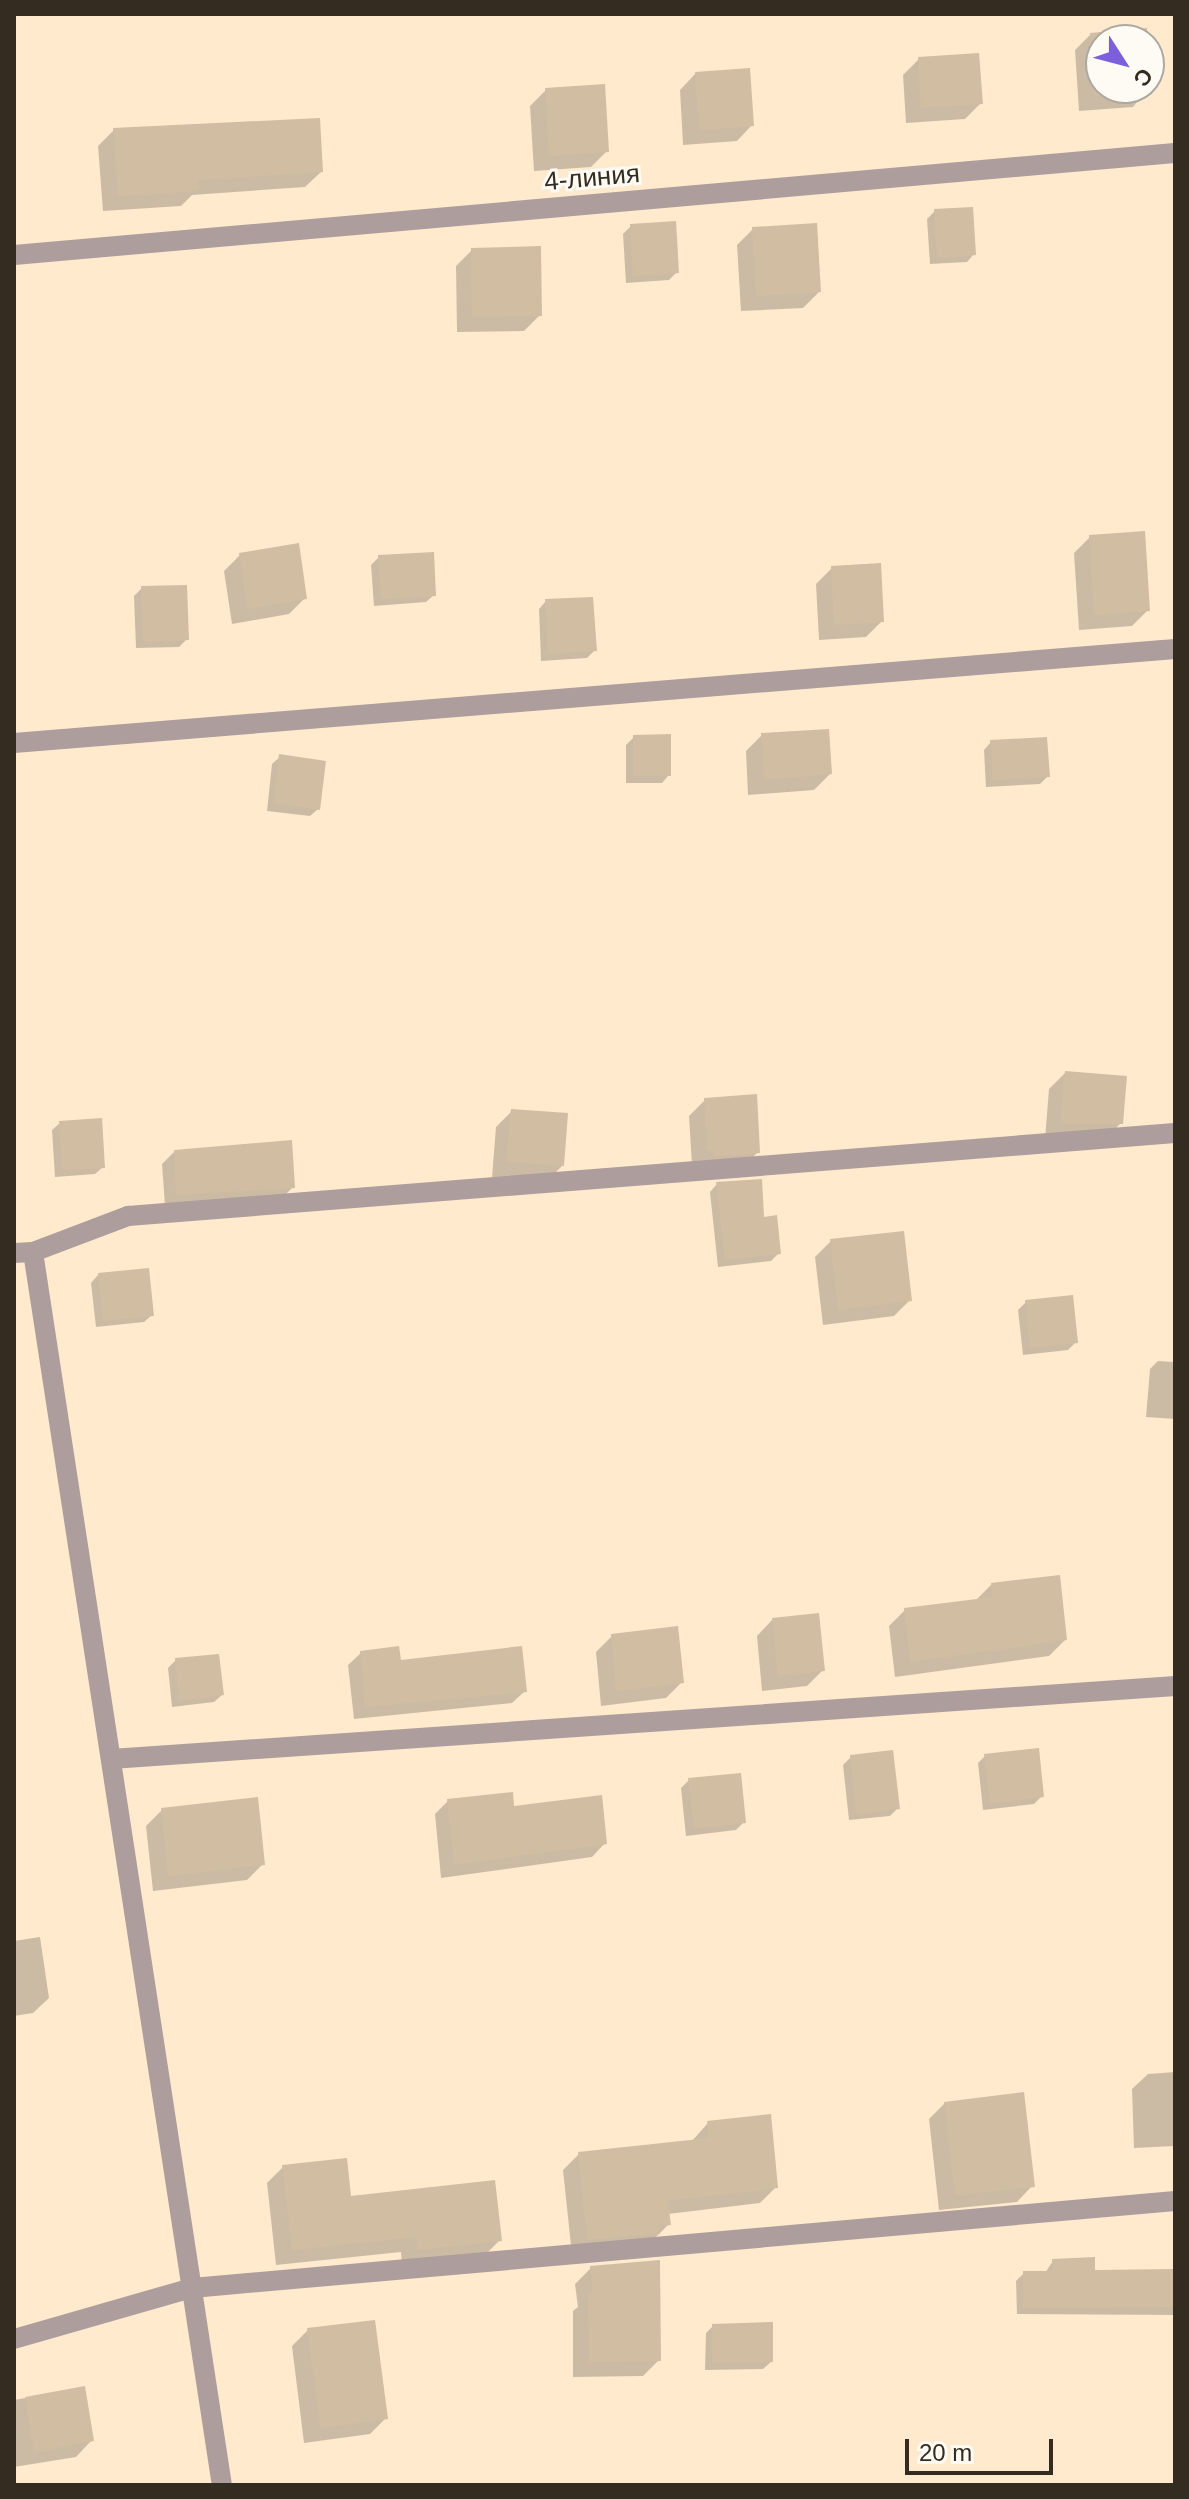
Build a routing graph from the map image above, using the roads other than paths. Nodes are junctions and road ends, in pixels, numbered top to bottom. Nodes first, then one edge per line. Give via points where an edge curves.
1 (1175, 153) edge
2 (14, 255) edge
3 (1175, 649) edge
4 (14, 743) edge
5 (1175, 1133) edge
6 (24, 1253) edge
7 (1175, 1686) edge
8 (111, 1759) junction
9 (1175, 2201) edge
10 (192, 2288) junction
11 (14, 2339) edge
12 (222, 2485) edge

1 - 2 street, 4-линия
3 - 4 street
5 - 6 street via 128,1216
6 - 8 street
7 - 8 street
8 - 10 street
9 - 10 street
10 - 11 street
10 - 12 street

